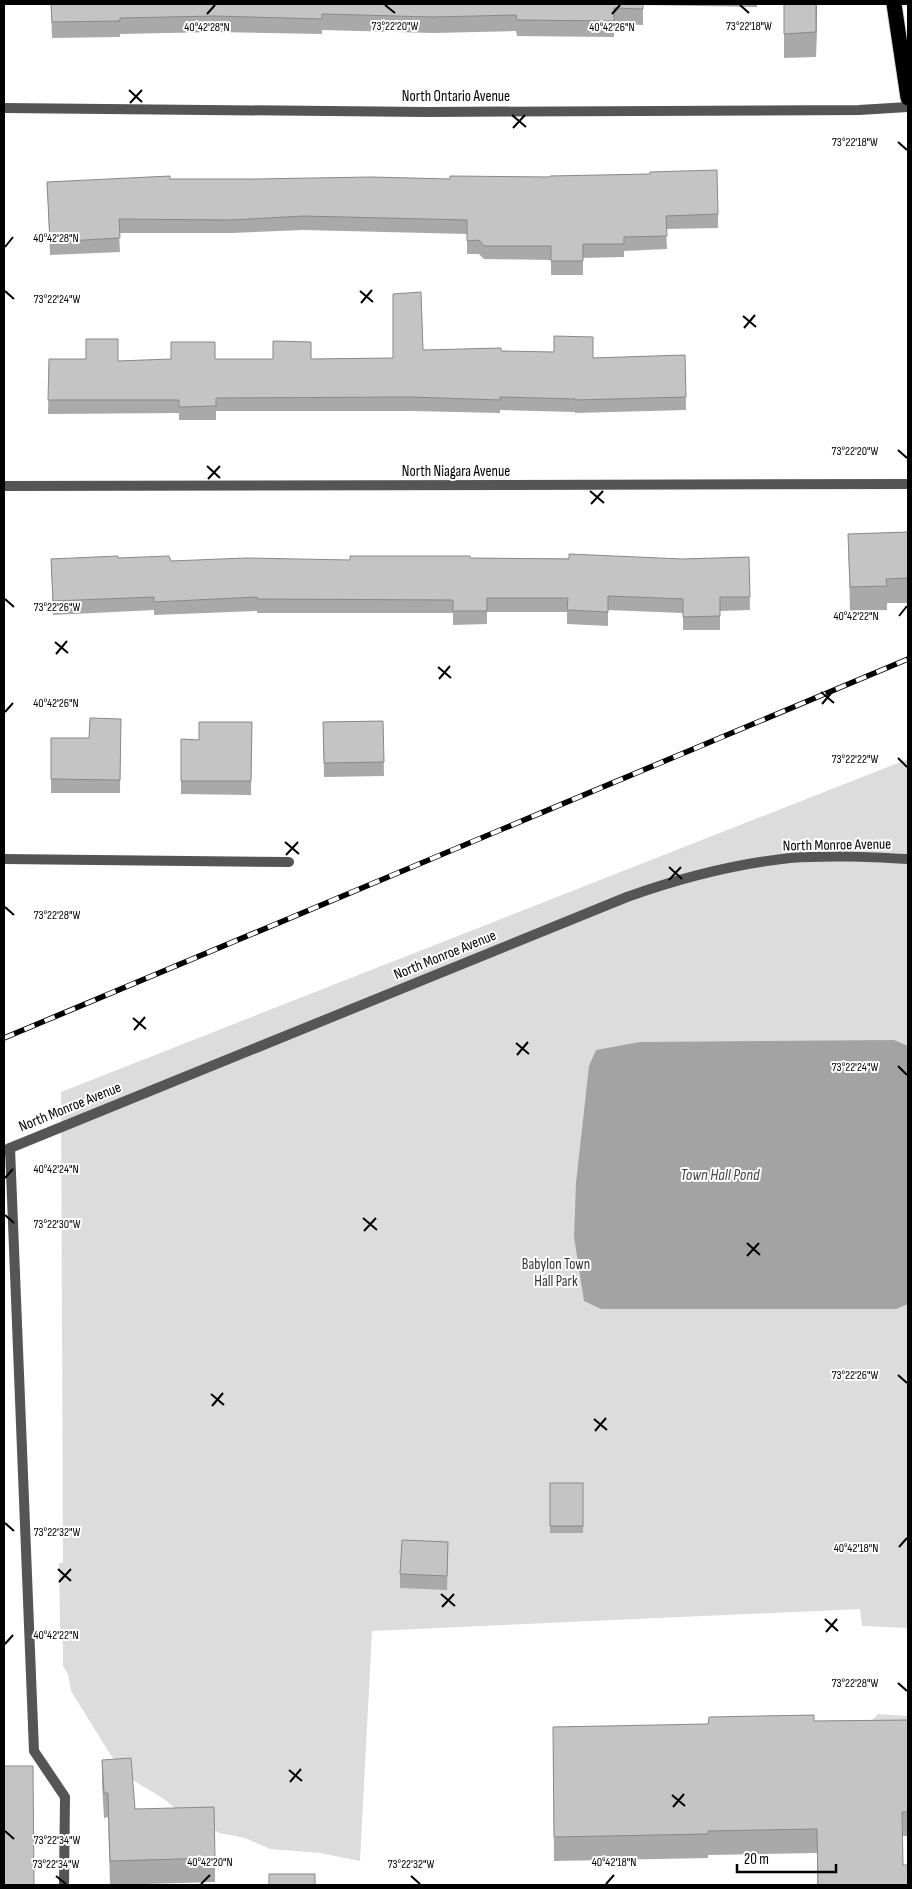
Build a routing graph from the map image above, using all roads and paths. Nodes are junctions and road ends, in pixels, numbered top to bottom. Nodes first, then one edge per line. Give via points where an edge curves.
1 (894, 4) edge
2 (908, 98) edge
3 (908, 107) edge
4 (4, 108) edge
5 (908, 484) edge
6 (4, 486) edge
7 (4, 859) edge
8 (908, 859) edge
9 (289, 862) dead end
10 (7, 1150) edge
11 (64, 1885) edge

1 - 2 highway
3 - 4 street, North Ontario Avenue via 447,112
5 - 6 street, North Niagara Avenue
7 - 9 street
8 - 10 street, North Monroe Avenue via 850,856 789,858 669,882
10 - 11 street via 34,1751 64,1797

